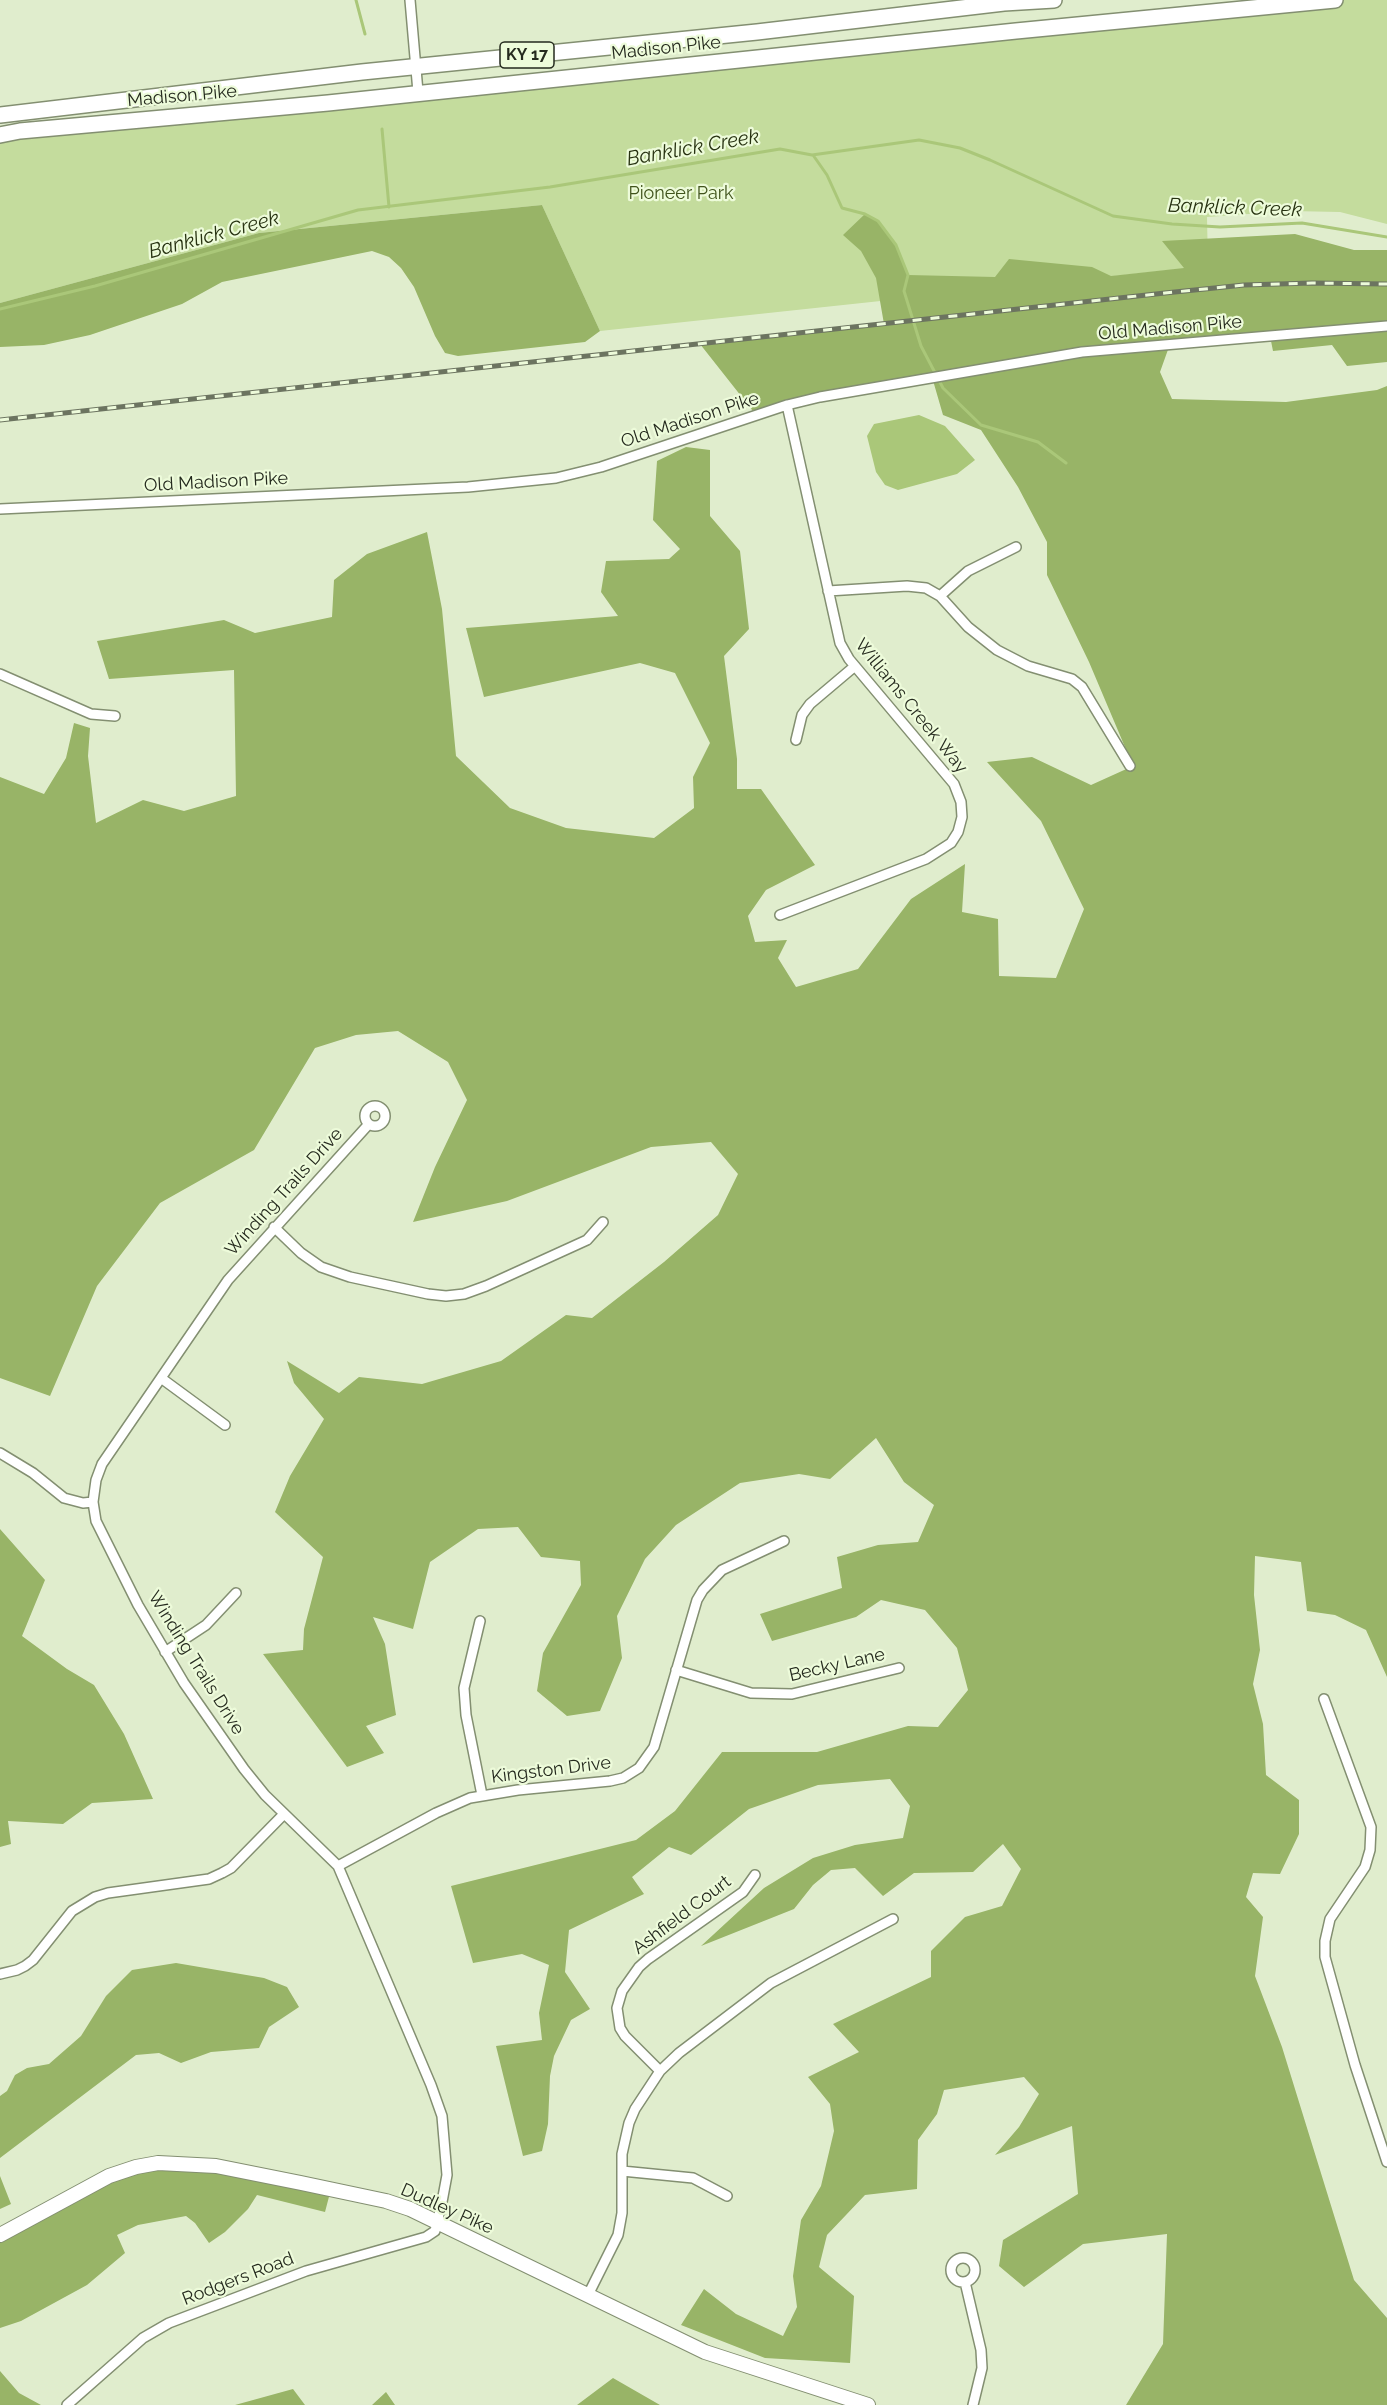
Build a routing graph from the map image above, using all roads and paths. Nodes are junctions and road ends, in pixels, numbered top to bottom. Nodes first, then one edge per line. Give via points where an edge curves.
1 (410, 0) edge
2 (1054, 0) edge
3 (1335, 0) edge
4 (416, 66) junction
5 (418, 92) junction
6 (0, 115) edge
7 (0, 135) edge
8 (1387, 326) edge
9 (787, 405) junction
10 (0, 509) edge
11 (1016, 547) dead end
12 (828, 591) junction
13 (940, 596) junction
14 (855, 666) junction
15 (0, 674) edge
16 (115, 716) dead end
17 (796, 740) dead end
18 (1130, 766) dead end
19 (780, 915) dead end
20 (368, 1125) dead end
21 (603, 1222) dead end
22 (274, 1227) junction
23 (161, 1378) junction
24 (225, 1425) dead end
25 (0, 1453) edge
26 (93, 1502) junction
27 (784, 1541) dead end
28 (236, 1593) dead end
29 (480, 1621) dead end
30 (165, 1652) junction
31 (900, 1668) dead end
32 (676, 1670) junction
33 (1324, 1699) dead end
34 (482, 1795) junction
35 (284, 1814) junction
36 (338, 1866) junction
37 (755, 1875) dead end
38 (893, 1919) dead end
39 (0, 1974) edge
40 (660, 2072) junction
41 (1387, 2162) edge
42 (622, 2171) junction
43 (727, 2196) dead end
44 (436, 2221) junction
45 (0, 2235) edge
46 (965, 2282) dead end
47 (588, 2295) junction
48 (66, 2405) edge
49 (868, 2405) edge
50 (973, 2405) edge

1 - 4 street
2 - 4 main road, Madison Pike / KY 17
3 - 5 main road, Madison Pike / KY 17
4 - 5 street
4 - 6 main road, Madison Pike / KY 17
5 - 7 main road, Madison Pike / KY 17
8 - 9 street, Old Madison Pike via 1082,352
9 - 10 street, Old Madison Pike via 611,464 556,478 468,487
9 - 12 street, Williams Creek Way
11 - 13 street via 968,571
12 - 13 street via 907,586 926,588
12 - 14 street, Williams Creek Way via 840,643
13 - 18 street via 968,627 997,650 1028,666 1072,679 1082,687
14 - 17 street via 810,704 802,716
14 - 19 street, Williams Creek Way via 954,784 963,817 951,843 926,859
15 - 16 street via 91,714
20 - 22 street, Winding Trails Drive
21 - 22 street via 587,1240 486,1286 446,1296 321,1267
22 - 23 street, Winding Trails Drive via 228,1280
23 - 24 street
23 - 26 street, Winding Trails Drive via 102,1464
25 - 26 street via 64,1498
26 - 30 street, Winding Trails Drive via 101,1531
27 - 32 street, Kingston Drive via 727,1567 708,1583 697,1600
28 - 30 street via 206,1625
29 - 34 street via 464,1688
30 - 35 street, Winding Trails Drive via 244,1769
31 - 32 street, Becky Lane via 792,1694 751,1693
32 - 34 street, Kingston Drive via 654,1747 639,1768 610,1781
33 - 41 street via 1371,1827 1365,1867 1334,1910 1327,1928 1325,1957 1354,2065
34 - 36 street, Kingston Drive via 436,1813
35 - 36 street, Winding Trails Drive
35 - 39 street via 231,1868 209,1879 95,1897 72,1911 33,1960
36 - 44 street, Winding Trails Drive via 442,2116 447,2175
37 - 40 street, Ashfield Court via 743,1892 648,1959 622,1991 617,2008 620,2028
38 - 40 street via 771,1983
40 - 42 street via 629,2122
42 - 43 street via 693,2178
42 - 47 street via 618,2235
44 - 45 street, Dudley Pike via 386,2201 311,2185 216,2166 158,2163 108,2176
44 - 47 street, Dudley Pike
44 - 48 street, Rodgers Road via 435,2231 426,2237 306,2271 169,2322 143,2338
46 - 50 street via 981,2350
47 - 49 street, Dudley Pike via 705,2352

